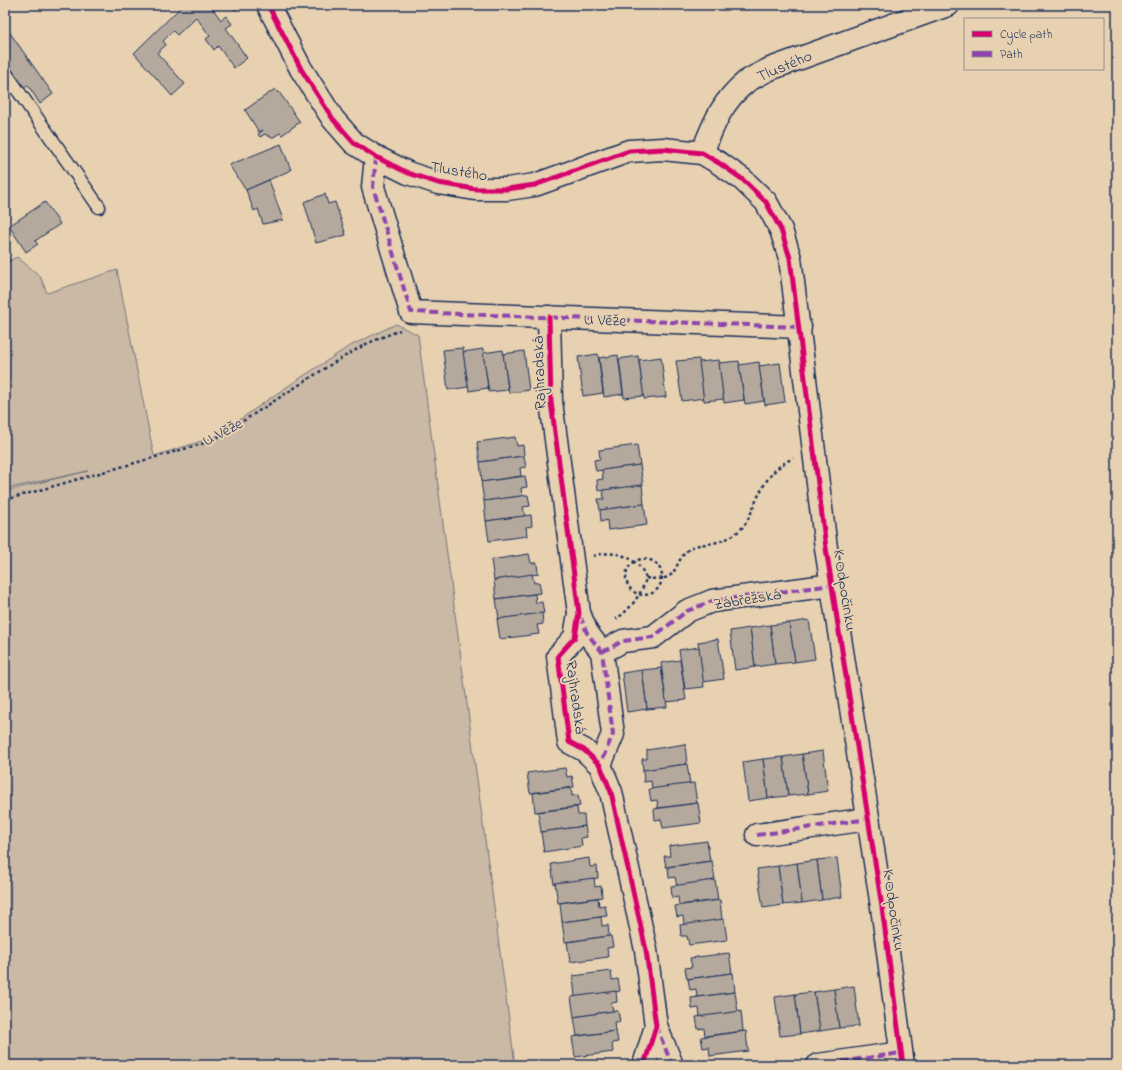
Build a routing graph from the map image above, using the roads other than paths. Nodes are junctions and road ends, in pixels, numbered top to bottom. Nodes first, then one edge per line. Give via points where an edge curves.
1 (268, 5) edge
2 (948, 5) edge
3 (5, 72) edge
4 (702, 153) junction
5 (376, 157) junction
6 (99, 207) dead end
7 (549, 317) junction
8 (800, 327) junction
9 (832, 585) junction
10 (582, 620) junction
11 (602, 652) junction
12 (600, 765) junction
13 (868, 819) junction
14 (756, 835) dead end
15 (656, 1026) junction
16 (902, 1059) edge
17 (644, 1065) edge
18 (672, 1065) edge
19 (818, 1065) edge

1 - 5 street, Tlustého via 301,69 333,119 354,143
2 - 4 street, Tlustého via 777,66 746,82 718,115
3 - 6 lane
4 - 5 street, Tlustého via 663,149 629,151 535,185 507,189 475,189 438,183 408,173
4 - 8 street, K Odpočinku via 742,179 766,202 781,230 790,258
5 - 7 street, U Věže via 373,187 411,312
7 - 8 street, U Věže
7 - 10 street, Rajhradská via 551,402
8 - 9 street, K Odpočinku via 813,451
9 - 11 street, Zábřežská via 712,601 687,611 653,637 623,641
9 - 13 street, K Odpočinku
10 - 11 street, Rajhradská via 587,633
10 - 12 street, Rajhradská via 574,637 558,656 569,742 584,750
11 - 12 street, Rajhradská via 613,734
12 - 15 street, Rajhradská via 611,792 644,943
13 - 14 street
13 - 16 street, K Odpočinku
15 - 17 street, Rajhradská
15 - 18 street, Rajhradská
16 - 19 street

